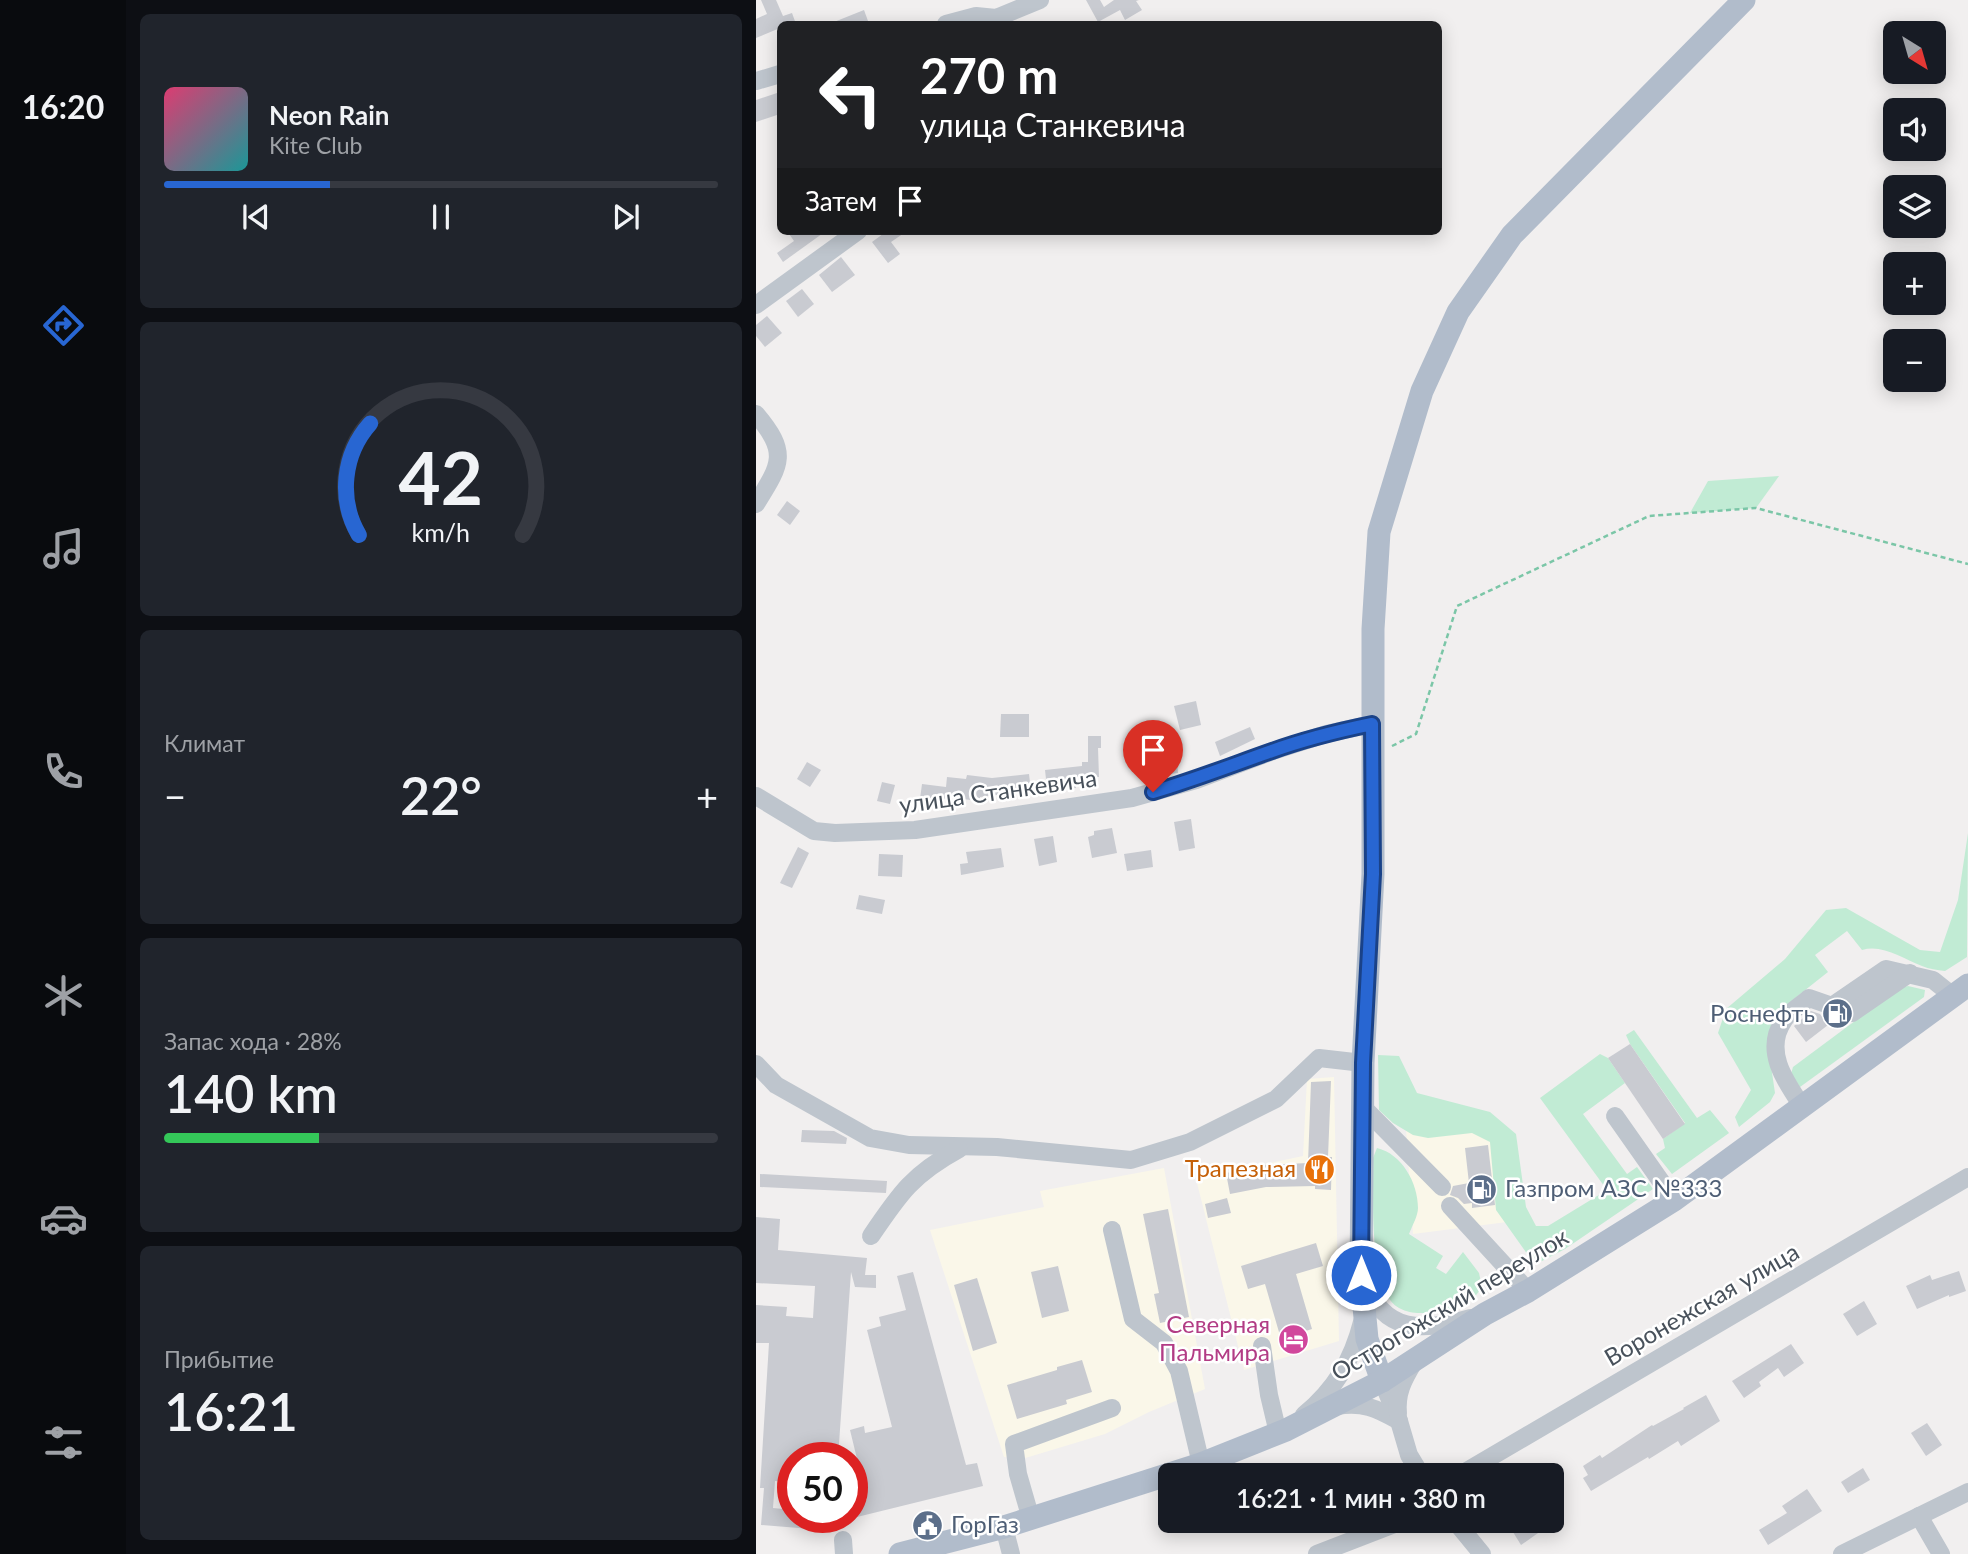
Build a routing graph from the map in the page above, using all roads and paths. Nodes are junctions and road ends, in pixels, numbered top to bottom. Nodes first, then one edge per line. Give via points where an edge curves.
1 (1040, 0) edge
2 (1744, 0) edge
3 (972, 8) edge
4 (951, 21) edge
5 (997, 21) edge
6 (777, 75) edge
7 (756, 81) edge
8 (853, 235) edge
9 (756, 305) edge
10 (756, 414) edge
11 (756, 504) edge
12 (1968, 564) edge
13 (1372, 724) junction
14 (1373, 749) junction
15 (756, 796) edge
16 (1961, 991) edge
17 (1363, 1063) junction
18 (756, 1064) edge
19 (1362, 1106) junction
20 (1802, 1106) junction
21 (1615, 1116) dead end
22 (961, 1147) junction
23 (1968, 1177) edge
24 (1442, 1187) dead end
25 (1674, 1199) junction
26 (1450, 1206) dead end
27 (1112, 1230) dead end
28 (871, 1236) dead end
29 (1361, 1275) junction
30 (1528, 1291) junction
31 (1365, 1312) junction
32 (1485, 1314) junction
33 (1262, 1346) dead end
34 (1417, 1358) junction
35 (1382, 1381) junction
36 (1112, 1408) dead end
37 (1330, 1408) junction
38 (1399, 1421) junction
39 (1282, 1431) junction
40 (1201, 1463) edge
41 (1203, 1463) edge
42 (1414, 1463) edge
43 (1480, 1463) edge
44 (1158, 1478) edge
45 (1968, 1492) edge
46 (1919, 1516) junction
47 (1031, 1519) junction
48 (1004, 1527) junction
49 (1371, 1533) edge
50 (1465, 1533) edge
51 (901, 1554) edge
52 (1011, 1554) edge
53 (1317, 1554) edge
54 (1482, 1554) edge
55 (1842, 1554) edge
56 (1941, 1554) edge

1 - 5 street
2 - 13 main road via 1512,235 1458,312 1422,391 1379,532
3 - 4 street
3 - 5 street
6 - 7 street
8 - 9 street
10 - 11 street via 780,455
12 - 14 path via 1756,508 1649,516 1457,606 1416,734 1397,745
13 - 14 main road
13 - 15 street, улица Станкевича via 1326,734 1132,798 915,830 814,831
14 - 17 main road via 1373,874
16 - 20 main road, Острогожский переулок
16 - 20 street via 1910,973 1852,1013 1809,998 1784,1019 1774,1041 1780,1073
17 - 19 main road
17 - 22 street via 1319,1058 1276,1098 1189,1142 1131,1160
18 - 22 street via 776,1085 870,1138
19 - 24 street
19 - 29 main road
20 - 25 main road, Острогожский переулок
21 - 25 street
22 - 28 street via 911,1180
23 - 43 street, Воронежская улица
25 - 30 main road, Острогожский переулок
26 - 30 street
27 - 40 street via 1133,1319 1164,1343 1180,1371
29 - 31 main road
29 - 32 street via 1383,1312 1405,1326 1452,1324
30 - 32 main road, Острогожский переулок
31 - 35 main road via 1367,1339
31 - 39 street via 1344,1372 1324,1396
32 - 34 main road, Острогожский переулок
33 - 39 street via 1269,1395
34 - 35 main road, Острогожский переулок
34 - 38 street via 1396,1398
35 - 37 main road, Острогожский переулок
35 - 38 street
36 - 47 street via 1014,1444
37 - 38 street via 1356,1404
37 - 39 main road, Острогожский переулок
38 - 42 street
39 - 41 main road, Острогожский переулок
44 - 47 main road, Острогожский переулок
45 - 46 street
46 - 55 street
46 - 56 street
47 - 48 main road, Острогожский переулок
48 - 51 main road, Острогожский переулок
48 - 52 street
49 - 53 street
50 - 54 street

